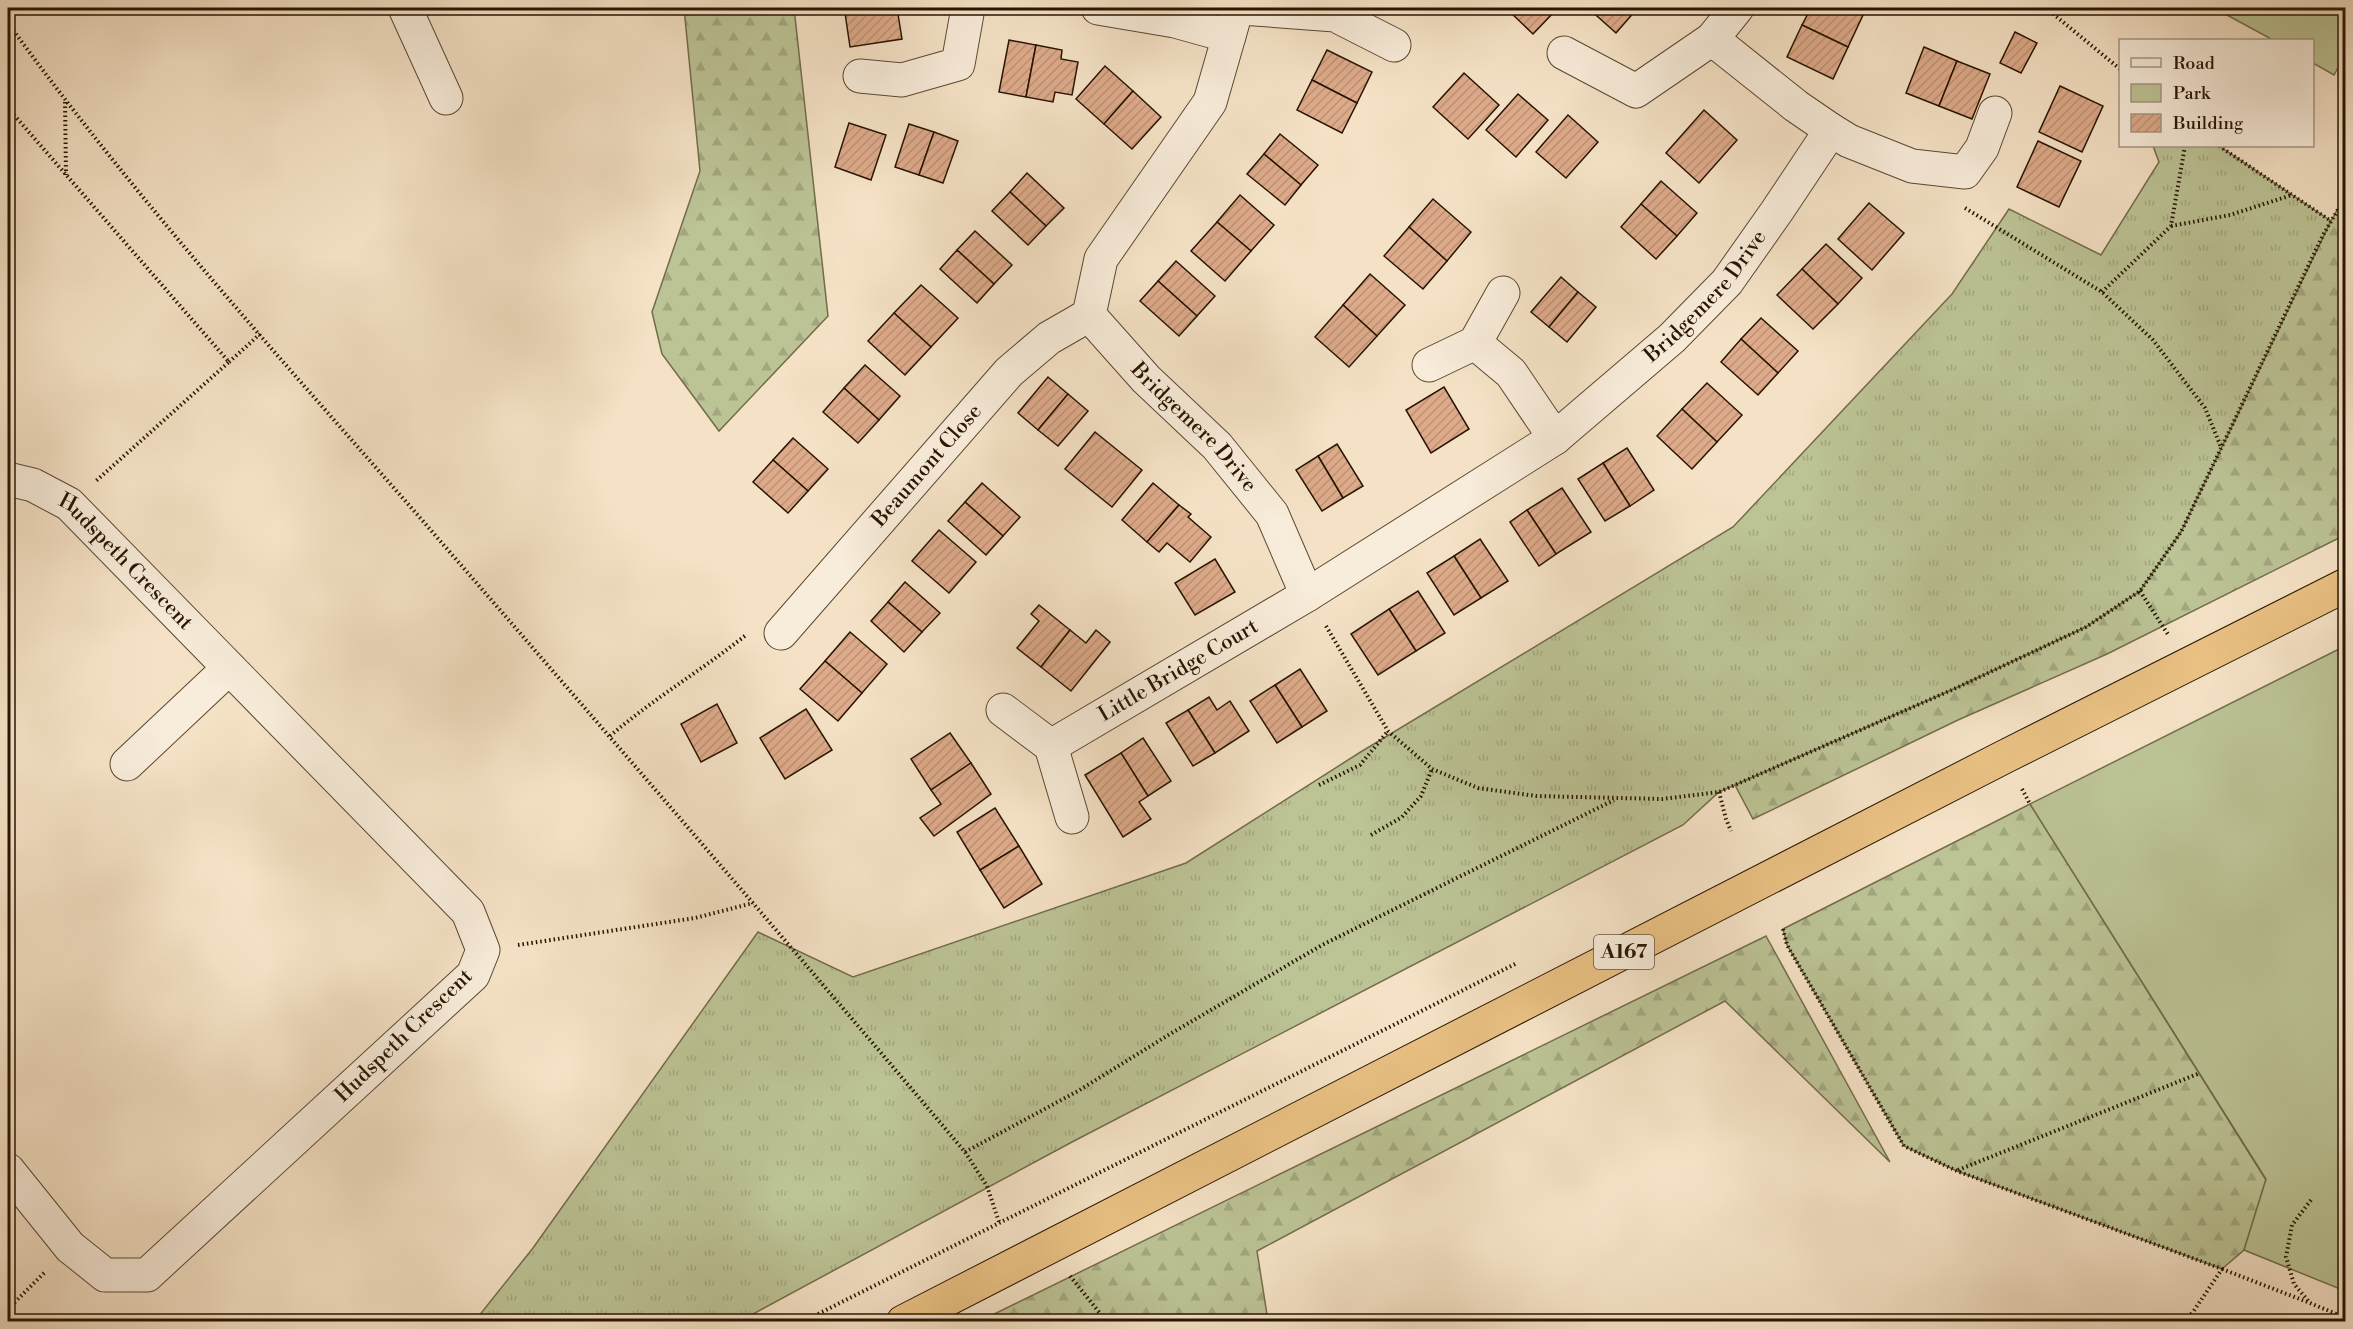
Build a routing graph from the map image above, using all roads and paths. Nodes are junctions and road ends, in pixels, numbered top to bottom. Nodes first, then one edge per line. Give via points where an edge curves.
1 (405, 8) edge
2 (968, 8) edge
3 (1098, 8) edge
4 (1737, 8) edge
5 (2046, 8) edge
6 (1236, 17) edge
7 (8, 23) edge
8 (1712, 39) junction
9 (1394, 45) dead end
10 (1564, 53) dead end
11 (2119, 67) edge
12 (860, 76) dead end
13 (446, 98) dead end
14 (65, 102) junction
15 (8, 108) edge
16 (1995, 113) dead end
17 (1831, 130) junction
18 (2185, 147) edge
19 (2220, 147) edge
20 (66, 175) junction
21 (2292, 195) junction
22 (2346, 196) edge
23 (1962, 206) dead end
24 (2331, 221) junction
25 (2171, 225) junction
26 (2102, 292) junction
27 (1503, 293) dead end
28 (1089, 315) junction
29 (260, 334) junction
30 (1475, 343) junction
31 (229, 362) junction
32 (1429, 365) dead end
33 (1555, 438) junction
34 (2221, 448) junction
35 (8, 479) edge
36 (69, 504) junction
37 (2346, 585) edge
38 (2140, 591) junction
39 (1307, 595) junction
40 (767, 632) joint
41 (2171, 640) dead end
42 (229, 668) junction
43 (1003, 710) dead end
44 (1388, 731) junction
45 (610, 736) junction
46 (1051, 746) junction
47 (127, 764) dead end
48 (1432, 769) junction
49 (1319, 785) dead end
50 (1719, 792) junction
51 (1615, 799) junction
52 (1072, 817) dead end
53 (1731, 831) dead end
54 (1371, 835) dead end
55 (753, 903) junction
56 (1783, 929) dead end
57 (483, 950) junction
58 (2200, 1073) dead end
59 (965, 1152) junction
60 (8, 1170) edge
61 (1957, 1171) junction
62 (2311, 1200) dead end
63 (999, 1222) dead end
64 (70, 1247) junction
65 (1047, 1249) junction
66 (2222, 1269) junction
67 (2310, 1303) junction
68 (8, 1309) edge
69 (2346, 1318) edge
70 (903, 1322) edge
71 (1107, 1322) edge
72 (2184, 1322) edge

1 - 13 street
2 - 12 street via 958,64 902,80
3 - 6 street via 1175,21
4 - 8 street
5 - 11 path
6 - 9 street via 1335,15
6 - 28 street via 1210,102 1101,259
7 - 14 path
8 - 10 street via 1636,91
8 - 17 street
14 - 20 path
14 - 29 path
15 - 20 path
16 - 17 street via 1982,148 1965,171 1912,166
17 - 33 street, Bridgemere Drive via 1727,282 1672,338
18 - 25 path
19 - 21 path
20 - 31 path
21 - 24 path
21 - 25 path via 2230,215
22 - 24 path
23 - 26 path
24 - 34 path
25 - 26 path
26 - 34 path via 2153,340 2186,383 2205,408
27 - 30 street
28 - 39 street, Bridgemere Drive via 1146,379 1217,446 1272,514
28 - 40 street, Beaumont Close via 1049,338 1009,372
29 - 31 path
29 - 45 path
30 - 32 street
30 - 33 street via 1511,373
31 - 36 path
33 - 39 street, Bridgemere Drive
34 - 38 path via 2181,532
35 - 36 street, Hudspeth Crescent via 33,485
36 - 42 street, Hudspeth Crescent
37 - 65 highway, A167
38 - 41 path
38 - 50 path via 2066,637
39 - 44 path
39 - 46 street, Little Bridge Court
40 - 45 path via 720,656 644,707
42 - 47 street
42 - 57 street, Hudspeth Crescent via 468,912
43 - 46 street
44 - 48 path
44 - 49 path via 1360,765
45 - 55 path
46 - 52 street
48 - 51 path via 1478,788 1536,796
48 - 54 path via 1421,796 1402,817
50 - 51 path via 1662,799
50 - 53 path
51 - 59 path via 1322,945 1078,1091
55 - 57 path via 695,918
55 - 59 path
56 - 61 path via 1787,945 1904,1146
57 - 64 street, Hudspeth Crescent via 473,975 147,1275 105,1275
58 - 61 path
59 - 63 path via 987,1186
60 - 64 street
61 - 66 path
62 - 67 path via 2292,1225 2286,1257 2294,1284
64 - 68 path
65 - 70 highway, A167
65 - 71 path
66 - 67 path
66 - 72 path
67 - 69 path

